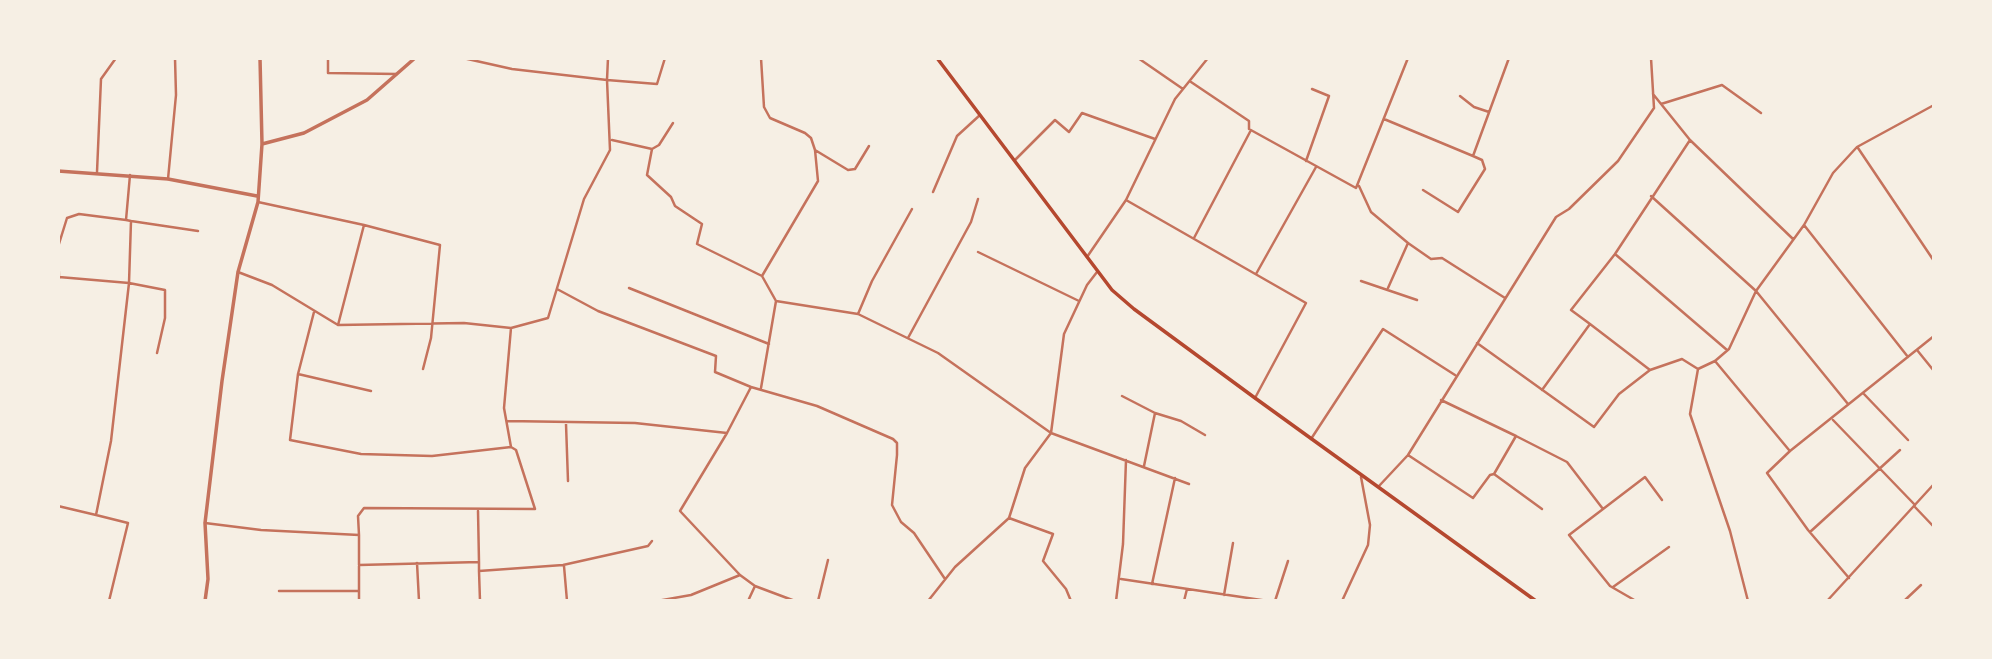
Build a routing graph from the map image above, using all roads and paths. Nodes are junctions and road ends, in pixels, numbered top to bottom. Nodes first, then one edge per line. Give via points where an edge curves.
1 (116, 58) edge
2 (175, 58) edge
3 (260, 58) edge
4 (328, 58) edge
5 (415, 58) edge
6 (463, 58) edge
7 (608, 58) edge
8 (665, 58) edge
9 (761, 58) edge
10 (1138, 58) edge
11 (1208, 58) edge
12 (1408, 58) edge
13 (1509, 58) edge
14 (1651, 58) edge
15 (939, 59) edge
16 (397, 74) junction
17 (607, 80) junction
18 (1191, 82) junction
19 (1183, 89) junction
20 (1312, 89) dead end
21 (1653, 94) junction
22 (1460, 96) dead end
23 (1661, 104) junction
24 (1934, 105) edge
25 (1489, 112) junction
26 (1761, 113) dead end
27 (980, 115) junction
28 (1384, 119) junction
29 (673, 123) dead end
30 (1251, 130) junction
31 (612, 139) junction
32 (1155, 139) junction
33 (1690, 140) junction
34 (262, 144) junction
35 (869, 146) dead end
36 (1857, 147) junction
37 (652, 149) junction
38 (815, 149) junction
39 (1473, 156) junction
40 (1015, 160) junction
41 (1306, 161) junction
42 (1317, 167) junction
43 (58, 171) edge
44 (97, 172) junction
45 (130, 175) junction
46 (168, 179) junction
47 (1359, 186) junction
48 (1423, 190) dead end
49 (933, 192) dead end
50 (257, 196) junction
51 (1651, 196) junction
52 (978, 199) dead end
53 (1126, 200) junction
54 (258, 202) junction
55 (912, 209) dead end
56 (126, 220) junction
57 (131, 221) junction
58 (364, 225) junction
59 (1804, 225) junction
60 (198, 231) dead end
61 (1193, 239) junction
62 (1793, 239) junction
63 (1408, 243) junction
64 (978, 252) dead end
65 (1615, 254) junction
66 (1087, 258) junction
67 (1934, 261) edge
68 (238, 272) junction
69 (1097, 272) junction
70 (1256, 274) junction
71 (762, 276) junction
72 (59, 277) edge
73 (1361, 281) dead end
74 (129, 283) junction
75 (58, 288) edge
76 (629, 288) dead end
77 (1388, 288) junction
78 (557, 289) junction
79 (1756, 291) junction
80 (1505, 298) junction
81 (1417, 300) dead end
82 (776, 301) junction
83 (1079, 301) junction
84 (314, 312) junction
85 (858, 314) junction
86 (432, 323) junction
87 (1590, 324) junction
88 (338, 326) junction
89 (511, 328) junction
90 (1934, 336) edge
91 (908, 338) junction
92 (1477, 343) junction
93 (769, 344) junction
94 (1727, 350) junction
95 (1917, 350) junction
96 (157, 353) dead end
97 (1908, 357) junction
98 (1715, 361) junction
99 (423, 369) dead end
100 (1698, 369) junction
101 (1650, 370) junction
102 (1934, 371) edge
103 (298, 374) junction
104 (1455, 376) junction
105 (751, 387) junction
106 (761, 389) junction
107 (371, 390) dead end
108 (1542, 390) junction
109 (1863, 393) junction
110 (1122, 396) dead end
111 (1255, 398) junction
112 (1441, 400) junction
113 (1849, 404) junction
114 (1156, 413) junction
115 (1833, 419) junction
116 (507, 421) junction
117 (566, 424) junction
118 (727, 433) junction
119 (1051, 433) junction
120 (1205, 435) dead end
121 (1516, 436) junction
122 (1311, 439) junction
123 (1908, 440) dead end
124 (511, 447) junction
125 (1900, 450) dead end
126 (1790, 451) junction
127 (1408, 455) junction
128 (1126, 460) junction
129 (1144, 466) junction
130 (1879, 469) junction
131 (1494, 474) junction
132 (1361, 477) junction
133 (1175, 478) junction
134 (568, 481) dead end
135 (1188, 484) dead end
136 (1934, 484) edge
137 (1377, 488) junction
138 (1662, 500) dead end
139 (1915, 505) junction
140 (58, 506) edge
141 (1542, 509) dead end
142 (1603, 509) junction
143 (478, 511) junction
144 (96, 515) junction
145 (1009, 518) junction
146 (205, 523) junction
147 (1934, 527) edge
148 (1810, 532) junction
149 (359, 535) junction
150 (652, 541) dead end
151 (1233, 543) dead end
152 (1669, 547) dead end
153 (828, 560) dead end
154 (1287, 561) dead end
155 (479, 562) junction
156 (417, 563) junction
157 (359, 565) junction
158 (563, 565) junction
159 (479, 571) junction
160 (740, 575) junction
161 (1849, 578) junction
162 (945, 579) junction
163 (1121, 579) junction
164 (1152, 584) junction
165 (1921, 585) dead end
166 (755, 586) junction
167 (1613, 587) junction
168 (1187, 589) junction
169 (279, 591) dead end
170 (359, 591) junction
171 (1224, 595) junction
172 (1248, 600) edge
173 (109, 601) edge
174 (205, 601) edge
175 (359, 601) edge
176 (419, 601) edge
177 (481, 601) edge
178 (568, 601) edge
179 (657, 601) edge
180 (748, 601) edge
181 (795, 601) edge
182 (818, 601) edge
183 (928, 601) edge
184 (1071, 601) edge
185 (1116, 601) edge
186 (1184, 601) edge
187 (1268, 601) edge
188 (1275, 601) edge
189 (1342, 601) edge
190 (1536, 601) edge
191 (1636, 601) edge
192 (1748, 601) edge
193 (1827, 601) edge
194 (1904, 601) edge

1 - 44 street via 101,79
2 - 46 street
3 - 34 street
4 - 16 street via 328,73
5 - 16 street
6 - 17 street
7 - 17 street
8 - 17 street via 657,84
9 - 38 street via 766,113 806,133
10 - 19 street
11 - 18 street
12 - 28 street
13 - 25 street
14 - 21 street
15 - 27 main road
16 - 34 street via 367,100 339,115 304,133
17 - 31 street
18 - 19 street
18 - 30 street via 1249,121
19 - 32 street
20 - 41 street via 1329,96
21 - 23 street
21 - 80 street via 1654,108 1618,161 1556,217
22 - 25 street
23 - 26 street via 1722,85
23 - 33 street
24 - 36 street
25 - 39 street
27 - 40 main road
27 - 49 street via 957,136
28 - 39 street
28 - 47 street
29 - 37 street
30 - 41 street
30 - 61 street
31 - 37 street
31 - 78 street via 584,199
32 - 40 street via 1082,113 1069,132 1055,120
32 - 53 street
33 - 51 street
33 - 62 street
34 - 50 street
35 - 38 street via 853,171
36 - 59 street via 1833,173
36 - 67 street
37 - 71 street via 647,175 675,206 702,224 697,244
38 - 71 street via 818,181
39 - 48 street via 1482,160 1485,169 1458,212
40 - 66 main road
41 - 42 street
42 - 47 street via 1352,188
42 - 70 street
43 - 44 street
44 - 45 street
45 - 46 street
45 - 56 street
46 - 50 street
47 - 63 street via 1371,212
50 - 54 street
51 - 65 street
51 - 79 street
52 - 91 street via 971,222
53 - 61 street
53 - 66 street
54 - 58 street
54 - 68 street
55 - 85 street
56 - 57 street
56 - 72 street via 79,214 67,218 58,247
57 - 60 street
57 - 74 street
58 - 86 street via 440,245
58 - 88 street
59 - 62 street
59 - 97 street
61 - 70 street
62 - 79 street
63 - 77 street
63 - 80 street via 1431,259 1442,258
64 - 83 street
65 - 87 street via 1571,310
65 - 94 street
66 - 69 main road
68 - 84 street via 272,285
68 - 146 street
69 - 83 street
69 - 111 main road via 1134,309
70 - 111 street via 1306,303
71 - 82 street
72 - 74 street
72 - 75 street
73 - 77 street
74 - 96 street via 167,292
74 - 144 street via 111,441
76 - 93 street
77 - 81 street
78 - 89 street via 548,318
78 - 105 street via 598,311 716,356 715,372
79 - 94 street
79 - 113 street
80 - 92 street
82 - 85 street
82 - 93 street
83 - 119 street via 1064,334
84 - 88 street
84 - 103 street
85 - 91 street
86 - 88 street
86 - 89 street
86 - 99 street
87 - 101 street
87 - 108 street
89 - 116 street via 504,408
90 - 95 street
91 - 119 street via 938,353
92 - 104 street
92 - 108 street
93 - 106 street
94 - 98 street
95 - 97 street
95 - 102 street
97 - 109 street
98 - 100 street
98 - 126 street
100 - 101 street via 1682,359
100 - 192 street via 1690,414 1730,531
101 - 108 street via 1619,394 1594,427
103 - 107 street
103 - 124 street via 293,443 361,454 432,456
104 - 112 street
104 - 122 street via 1383,329
105 - 106 street
105 - 118 street
106 - 162 street via 817,406 897,443 892,505
109 - 113 street
109 - 123 street
110 - 114 street
111 - 122 main road
112 - 121 street
112 - 127 street
113 - 115 street
114 - 120 street
114 - 129 street
115 - 126 street
115 - 130 street
116 - 117 street
116 - 124 street
117 - 118 street via 635,423
117 - 134 street
118 - 160 street via 680,511
119 - 128 street
119 - 145 street via 1026,468
121 - 131 street
121 - 142 street via 1567,462
122 - 132 main road
124 - 143 street via 516,450 535,509
125 - 130 street
126 - 148 street via 1767,473
127 - 131 street via 1474,499
127 - 137 street
128 - 129 street
128 - 163 street
129 - 133 street
130 - 139 street
130 - 148 street
131 - 141 street
132 - 137 main road
132 - 189 street via 1370,525 1368,545
133 - 135 street
133 - 164 street
136 - 139 street
137 - 190 main road
138 - 142 street via 1646,477
139 - 147 street
139 - 161 street
140 - 144 street
142 - 167 street via 1569,535
143 - 149 street via 364,508 358,516
143 - 155 street
144 - 173 street via 128,523
145 - 162 street
145 - 184 street via 1053,534 1043,561
146 - 149 street
146 - 174 street
148 - 161 street
149 - 157 street
150 - 158 street via 649,546
151 - 171 street
152 - 167 street
153 - 182 street
154 - 188 street
155 - 156 street
155 - 159 street
156 - 157 street
156 - 176 street
157 - 170 street
158 - 159 street
158 - 178 street
159 - 177 street
160 - 166 street
160 - 179 street via 691,595
161 - 193 street
162 - 183 street
163 - 164 street
163 - 185 street
164 - 168 street
165 - 194 street
166 - 180 street
166 - 181 street
167 - 191 street
168 - 171 street
168 - 186 street
169 - 170 street
170 - 175 street
171 - 172 street
172 - 187 street

